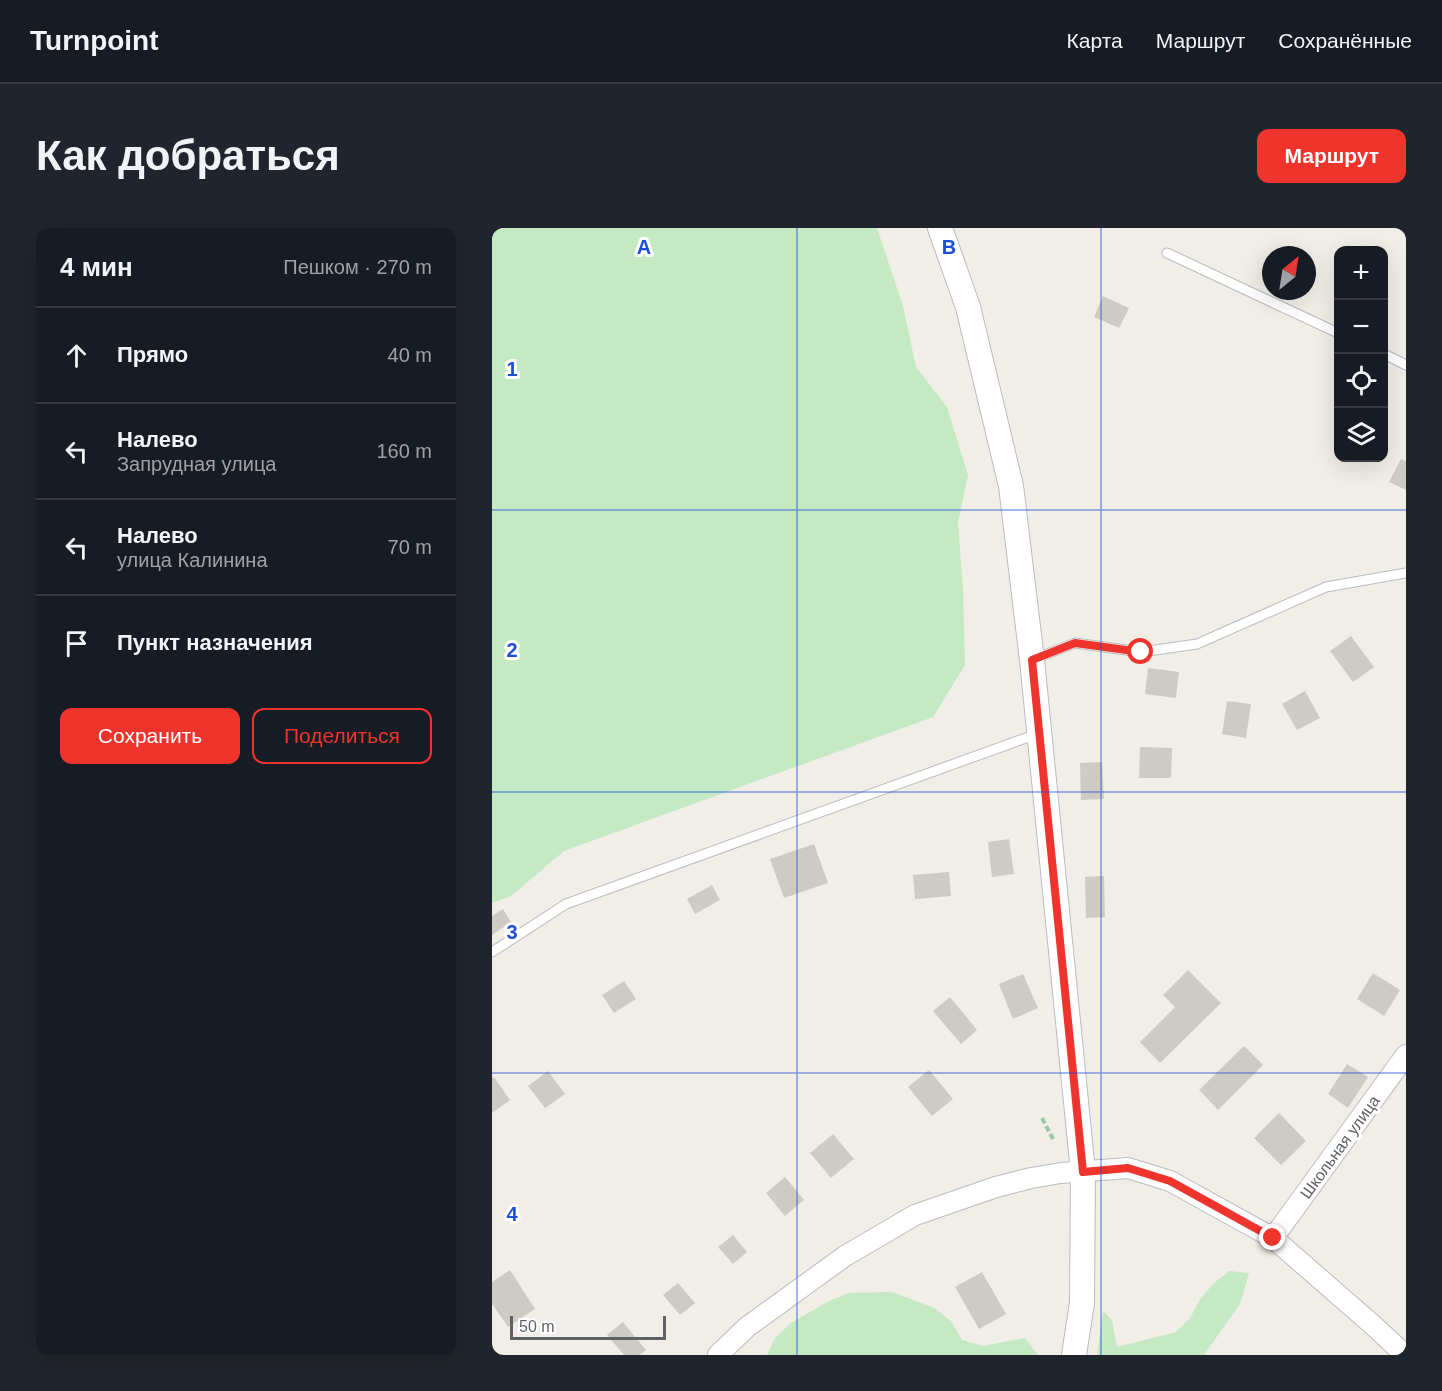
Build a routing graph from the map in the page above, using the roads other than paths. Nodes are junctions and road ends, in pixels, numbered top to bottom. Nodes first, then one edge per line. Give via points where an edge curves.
1 (940, 228) edge
2 (1167, 253) dead end
3 (1334, 331) edge
4 (1388, 356) edge
5 (1406, 365) edge
6 (1406, 573) edge
7 (1032, 666) junction
8 (1039, 733) junction
9 (492, 952) edge
10 (1406, 1055) edge
11 (1083, 1172) junction
12 (1273, 1238) junction
13 (718, 1355) edge
14 (1074, 1355) edge
15 (1405, 1355) edge

1 - 7 street via 968,306 1011,486
2 - 3 lane
4 - 5 lane
6 - 7 lane via 1326,586 1197,644 1141,652 1075,643
7 - 8 street
8 - 9 lane via 566,904
8 - 11 street
10 - 12 street, Школьная улица
11 - 12 street via 1128,1168 1170,1181
11 - 13 street via 1031,1178 915,1215 845,1256 747,1327
11 - 14 street via 1082,1303
12 - 15 street

